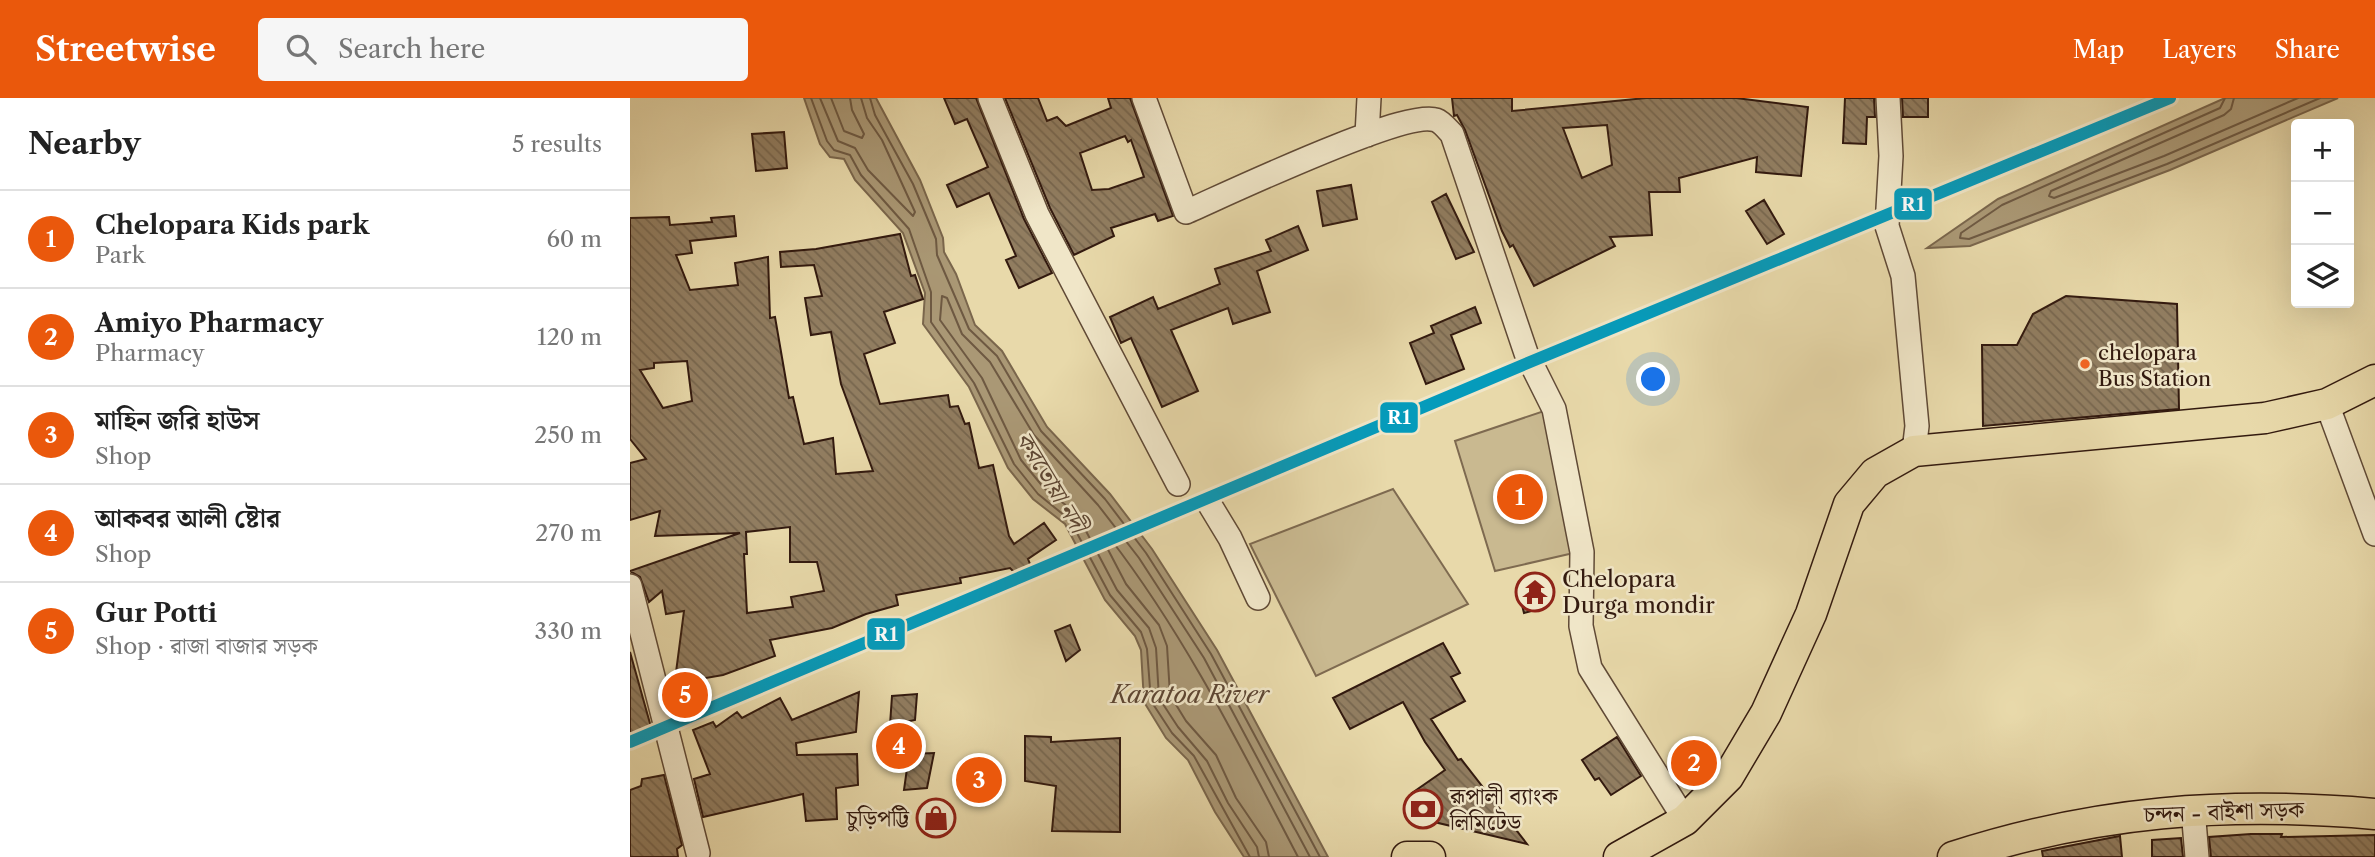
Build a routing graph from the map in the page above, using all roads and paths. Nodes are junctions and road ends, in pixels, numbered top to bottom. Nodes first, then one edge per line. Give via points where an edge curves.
1 (990, 98) edge
2 (1144, 98) edge
3 (1369, 98) edge
4 (1888, 98) edge
5 (1367, 135) junction
6 (2375, 380) edge
7 (2327, 404) junction
8 (1914, 451) junction
9 (1178, 484) dead end
10 (1210, 505) dead end
11 (2375, 534) edge
12 (630, 586) edge
13 (1258, 598) dead end
14 (2193, 809) junction
15 (2375, 814) edge
16 (1685, 820) junction
17 (700, 856) edge
18 (1619, 857) edge
19 (1953, 857) edge
20 (2197, 857) edge

1 - 9 street via 1037,214
2 - 5 street via 1186,212
3 - 5 street
4 - 8 street via 1887,226 1903,276 1917,426
5 - 16 street via 1421,119 1437,120 1452,134 1526,353 1554,409 1582,552 1581,626 1590,668
6 - 7 main road
7 - 8 main road via 2265,418
7 - 11 street
8 - 16 main road via 1875,473 1849,504 1811,614 1766,713 1728,777
10 - 13 street
12 - 17 street
14 - 15 main road, চন্দন - বাইশা সড়ক
14 - 19 main road, চন্দন - বাইশা সড়ক via 2124,816 2019,836
14 - 20 street
16 - 18 main road

